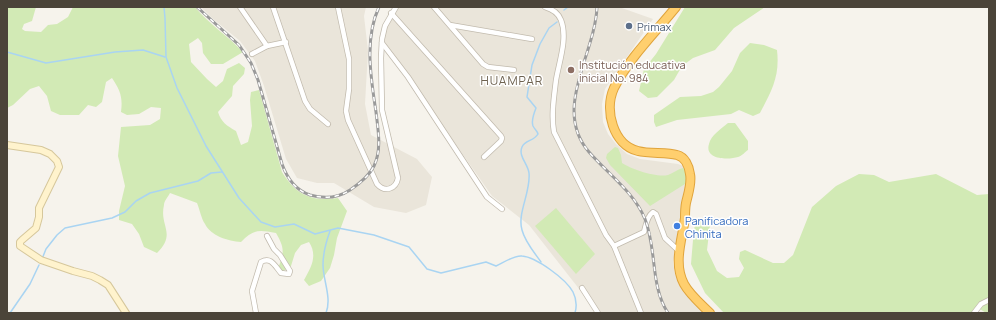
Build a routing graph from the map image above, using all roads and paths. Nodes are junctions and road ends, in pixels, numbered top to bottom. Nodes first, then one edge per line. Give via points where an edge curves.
1 (240, 7) edge
2 (273, 7) edge
3 (338, 7) edge
4 (396, 7) edge
5 (434, 7) edge
6 (545, 7) edge
7 (676, 7) edge
8 (391, 13) junction
9 (450, 25) junction
10 (532, 39) dead end
11 (286, 42) junction
12 (382, 43) junction
13 (267, 46) junction
14 (252, 54) dead end
15 (514, 70) dead end
16 (328, 124) dead end
17 (7, 145) edge
18 (484, 157) dead end
19 (502, 209) dead end
20 (267, 236) dead end
21 (614, 246) junction
22 (679, 251) junction
23 (582, 288) dead end
24 (989, 300) edge
25 (126, 313) edge
26 (256, 313) edge
27 (598, 313) edge
28 (641, 313) edge
29 (710, 313) edge
30 (974, 313) edge

1 - 13 street
2 - 11 street
3 - 12 street via 349,59 346,111 348,120 377,184 382,189 389,190 398,182 398,178 382,110
4 - 8 street
5 - 9 street
6 - 21 street via 556,12 563,24 552,119 554,132
7 - 22 highway via 622,75 613,91 610,114 617,134 632,149 639,152 676,155 685,160 690,178
8 - 12 street via 385,26
8 - 18 street via 501,136 501,141
9 - 10 street
9 - 15 street via 483,64
11 - 13 street
11 - 16 street via 305,101 310,109
12 - 19 street via 408,77 487,197
13 - 14 street
17 - 25 street via 46,152 57,161 58,167 39,208 36,228 20,242 20,246 41,260 92,276 108,285
20 - 26 street via 290,271 289,274 281,273 269,260 261,262 252,291
21 - 22 street via 644,232 653,212 665,238
21 - 28 street
22 - 29 highway via 679,265 684,284
23 - 27 street
24 - 30 street via 981,304

